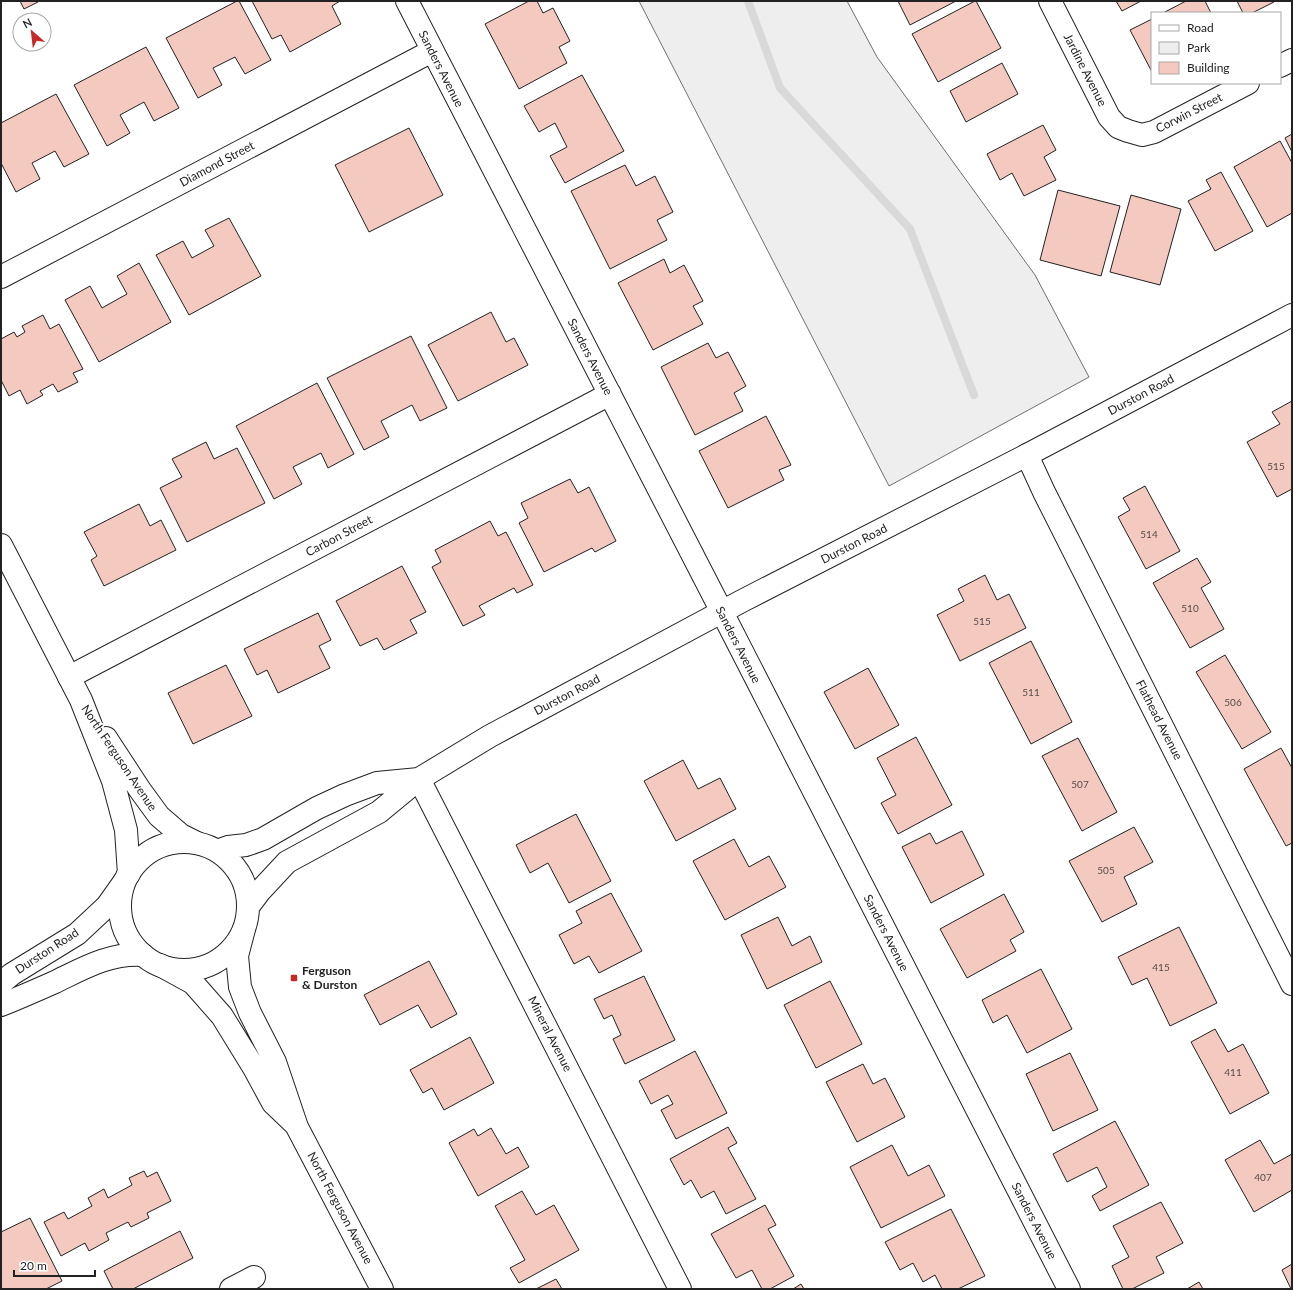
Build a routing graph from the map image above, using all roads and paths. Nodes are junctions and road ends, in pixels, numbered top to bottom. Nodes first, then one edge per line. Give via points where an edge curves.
1 (407, 1) edge
2 (1050, 1) edge
3 (432, 51) junction
4 (1292, 60) edge
5 (1281, 66) edge
6 (1246, 84) edge
7 (1128, 132) joint
8 (1, 277) edge
9 (1292, 315) edge
10 (610, 394) junction
11 (1027, 455) junction
12 (1, 545) edge
13 (722, 612) junction
14 (68, 678) junction
15 (81, 700) junction
16 (419, 779) junction
17 (197, 843) junction
18 (218, 851) junction
19 (126, 878) junction
20 (248, 908) junction
21 (244, 929) junction
22 (151, 960) junction
23 (1, 983) edge
24 (1292, 984) edge
25 (1, 1005) edge
26 (297, 1127) junction
27 (254, 1277) dead end
28 (231, 1289) edge
29 (382, 1289) edge
30 (680, 1289) edge
31 (1069, 1289) edge

1 - 3 street, Sanders Avenue
2 - 7 street, Jardine Avenue via 1109,117 1118,127
3 - 8 street, Diamond Street
3 - 10 street, Sanders Avenue
4 - 5 street
6 - 7 street, Corwin Street via 1154,132 1142,135
9 - 11 street, Durston Road
10 - 13 street, Sanders Avenue
10 - 14 street, Carbon Street
11 - 13 street, Durston Road
11 - 24 street, Flathead Avenue
12 - 14 street, North Ferguson Avenue
13 - 16 street, Durston Road via 490,736
13 - 31 street, Sanders Avenue
14 - 15 street, North Ferguson Avenue
15 - 17 street, North Ferguson Avenue via 159,816 181,835
15 - 19 street, North Ferguson Avenue via 113,781 125,824
16 - 18 street, Durston Road via 377,783 317,808 263,839
16 - 20 street, Durston Road via 379,812 287,862
16 - 30 street, Mineral Avenue
17 - 18 street
17 - 19 street via 175,842 154,849 136,863
18 - 20 street via 234,866 245,885
19 - 22 street via 120,901 121,921 129,940
19 - 23 street, Durston Road via 107,906 77,934
20 - 21 street
21 - 22 street via 233,947 218,960 200,968 179,970
21 - 26 street, North Ferguson Avenue via 237,956 240,987 275,1062
22 - 25 street via 132,954 117,956 90,965
22 - 26 street, North Ferguson Avenue via 193,983 222,1016 273,1103
26 - 29 street, North Ferguson Avenue
27 - 28 street

